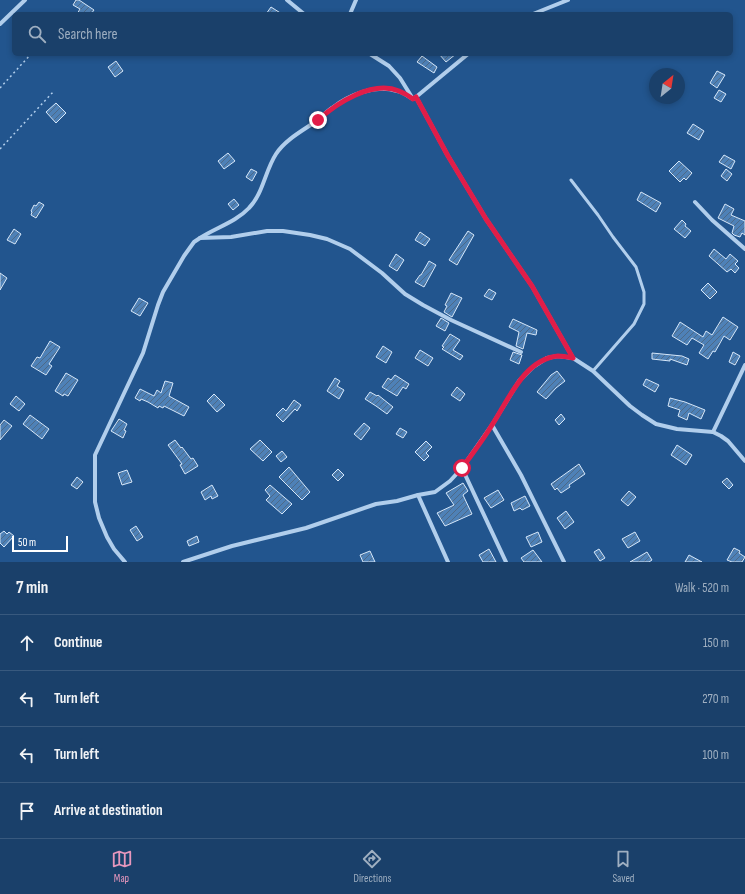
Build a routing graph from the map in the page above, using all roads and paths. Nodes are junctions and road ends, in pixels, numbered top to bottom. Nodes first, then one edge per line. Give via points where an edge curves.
1 (26, 0) edge
2 (287, 0) edge
3 (356, 0) edge
4 (568, 0) edge
5 (13, 12) edge
6 (302, 12) edge
7 (351, 12) edge
8 (538, 12) edge
9 (12, 13) edge
10 (0, 24) edge
11 (29, 56) edge
12 (373, 56) edge
13 (466, 56) edge
14 (0, 88) edge
15 (54, 90) dead end
16 (414, 98) junction
17 (0, 150) edge
18 (571, 180) dead end
19 (695, 202) dead end
20 (200, 238) junction
21 (745, 249) edge
22 (522, 352) dead end
23 (573, 358) junction
24 (745, 365) edge
25 (593, 371) junction
26 (492, 425) junction
27 (713, 432) junction
28 (745, 461) edge
29 (462, 468) junction
30 (418, 495) junction
31 (125, 562) edge
32 (183, 562) edge
33 (448, 562) edge
34 (506, 562) edge
35 (564, 562) edge

1 - 5 street
2 - 6 street
3 - 7 street
4 - 8 street
9 - 10 street
11 - 14 path
12 - 16 street via 390,66
13 - 16 street
15 - 17 path
16 - 20 street via 399,91 381,89 352,96 330,109 282,146 275,155 250,208
16 - 23 street via 486,219 532,286
18 - 25 lane via 636,267 644,292 644,304 634,324
19 - 21 street
20 - 22 street via 273,231 310,234 327,239 350,250 382,273 405,294 423,305
20 - 31 street via 184,256 163,292 143,353 95,455 95,502 99,518 114,549
23 - 25 street
23 - 26 street via 547,358 533,367 519,381
24 - 27 street
25 - 27 street via 630,406 656,424 677,430
26 - 29 street
26 - 35 street via 521,475
27 - 28 street via 728,442
29 - 30 street via 435,492
29 - 34 street
30 - 32 street via 376,504 306,528 232,546
30 - 33 street

